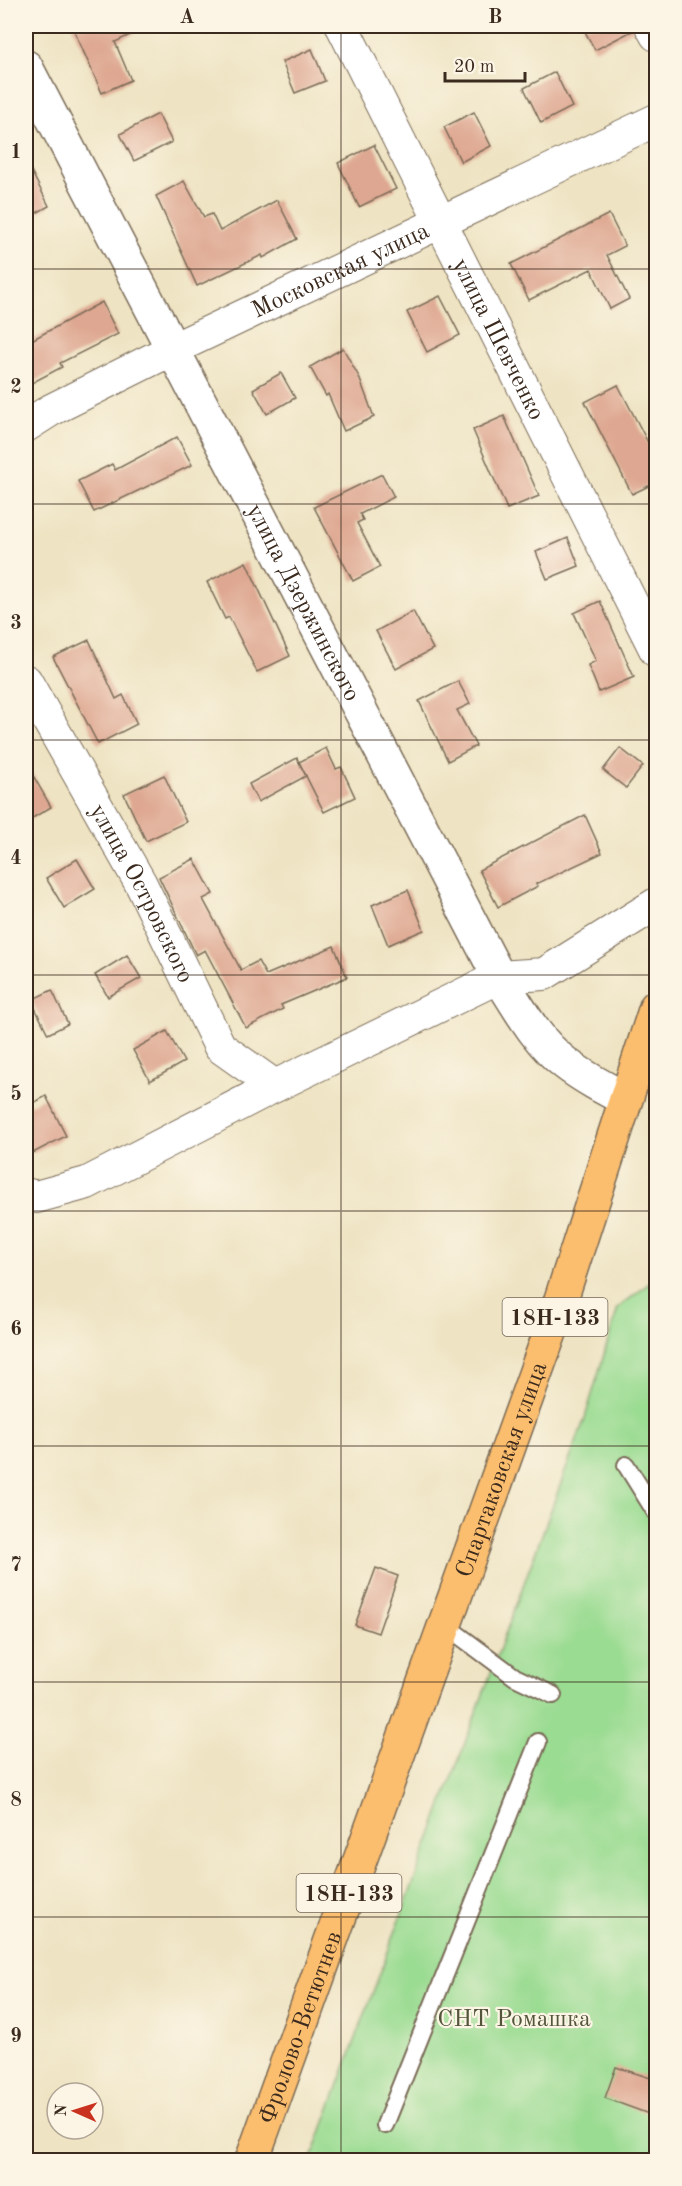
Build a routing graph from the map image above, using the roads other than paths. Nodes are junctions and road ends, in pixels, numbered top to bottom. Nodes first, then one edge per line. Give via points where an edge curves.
1 (342, 26) edge
2 (651, 26) edge
3 (657, 35) edge
4 (26, 67) edge
5 (657, 120) edge
6 (442, 222) junction
7 (173, 350) junction
8 (26, 426) edge
9 (657, 651) edge
10 (26, 681) edge
11 (657, 904) edge
12 (499, 977) junction
13 (657, 1007) edge
14 (275, 1086) junction
15 (625, 1099) junction
16 (31, 1196) edge
17 (626, 1465) dead end
18 (657, 1513) edge
19 (445, 1625) junction
20 (553, 1695) dead end
21 (538, 1742) dead end
22 (385, 2125) dead end
23 (252, 2160) edge

1 - 6 street, улица Шевченко
2 - 3 street
4 - 7 street, улица Дзержинского
5 - 6 street, Московская улица
6 - 7 street, Московская улица
6 - 9 street, улица Шевченко
7 - 8 street, Московская улица
7 - 12 street, улица Дзержинского
10 - 14 street, улица Островского via 141,884 220,1047
11 - 12 street via 544,974
12 - 14 street
12 - 15 street, улица Дзержинского via 530,1025 563,1062
13 - 15 main road, Спартаковская улица / 18Н-133
14 - 16 street via 87,1183
15 - 19 main road, Спартаковская улица / 18Н-133 via 552,1327
17 - 18 lane
19 - 20 lane via 515,1677
19 - 23 main road, Фролово-Ветютнев / 18Н-133
21 - 22 lane

